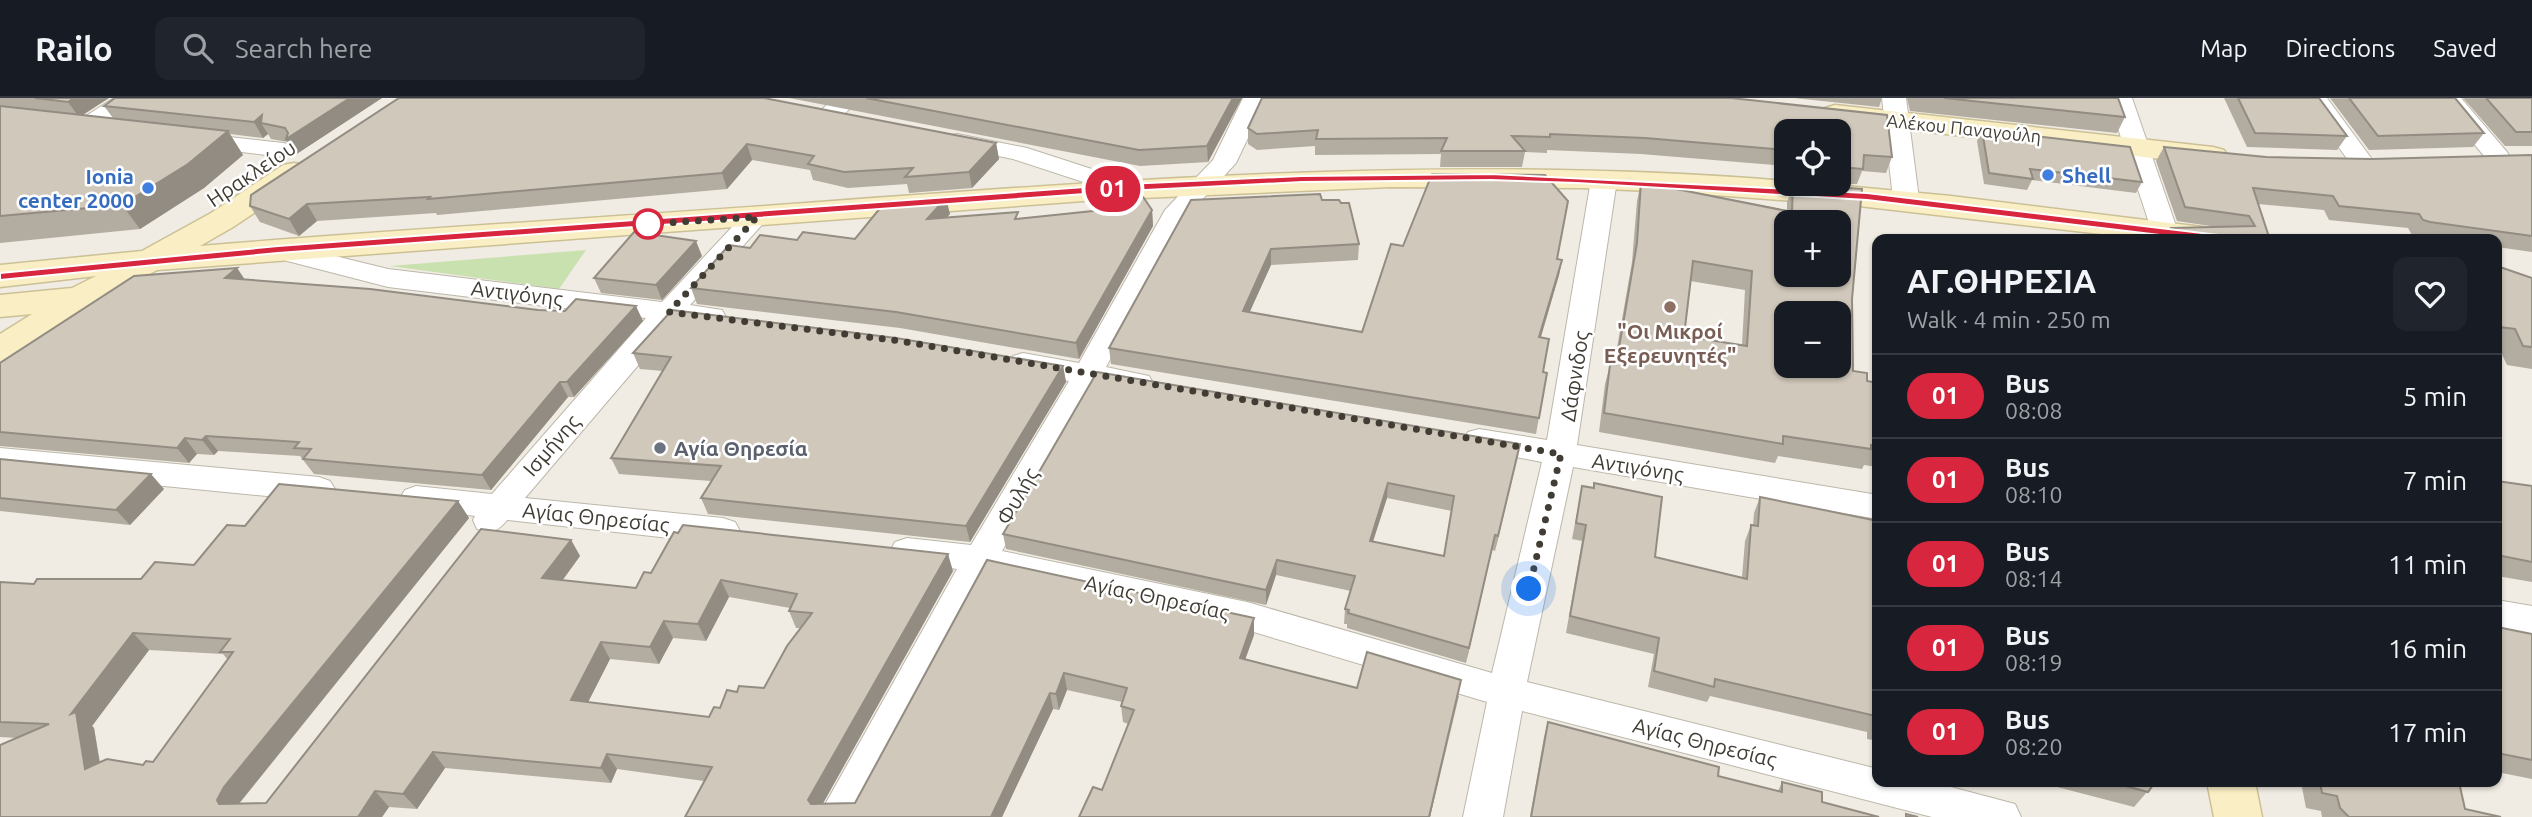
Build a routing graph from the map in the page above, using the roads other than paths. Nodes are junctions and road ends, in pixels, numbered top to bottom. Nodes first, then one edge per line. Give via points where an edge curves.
1 (131, 98) edge
2 (1255, 98) edge
3 (2120, 98) edge
4 (2315, 98) edge
5 (2448, 98) edge
6 (1895, 109) edge
7 (803, 110) edge
8 (1801, 110) edge
9 (844, 111) edge
10 (124, 133) edge
11 (163, 137) edge
12 (937, 137) edge
13 (300, 148) joint
14 (2136, 148) junction
15 (2509, 157) joint
16 (2245, 159) edge
17 (2457, 159) edge
18 (2322, 161) edge
19 (2375, 161) joint
20 (1604, 180) junction
21 (1207, 183) junction
22 (1126, 188) junction
23 (1906, 200) junction
24 (757, 217) junction
25 (2165, 232) junction
26 (2116, 233) edge
27 (2180, 234) edge
28 (278, 250) junction
29 (146, 261) junction
30 (0, 276) edge
31 (83, 297) junction
32 (0, 306) edge
33 (669, 312) junction
34 (737, 320) edge
35 (0, 350) edge
36 (994, 358) edge
37 (1088, 374) junction
38 (1169, 388) edge
39 (1452, 436) edge
40 (1561, 454) junction
41 (0, 459) edge
42 (347, 492) edge
43 (388, 496) edge
44 (499, 506) junction
45 (1872, 506) edge
46 (760, 535) edge
47 (474, 538) edge
48 (870, 547) edge
49 (980, 559) junction
50 (2502, 615) edge
51 (2532, 620) edge
52 (1506, 692) junction
53 (1872, 784) edge
54 (1882, 787) edge
55 (2232, 787) edge
56 (838, 817) edge
57 (1483, 817) edge
58 (2001, 817) edge
59 (2238, 817) edge

1 - 10 street via 72,127
2 - 21 street, Φυλής via 1224,163
3 - 14 street
4 - 19 street
5 - 15 street
6 - 8 street, Αλέκου Παναγούλη
6 - 14 street, Αλέκου Παναγούλη
6 - 23 street
7 - 9 street
11 - 13 street
12 - 22 street via 1018,153
13 - 29 street, Ηρακλείου via 192,213
14 - 16 street, Αλέκου Παναγούλη
14 - 25 street
15 - 17 street
18 - 19 street
20 - 21 street via 1491,177
20 - 23 street
20 - 40 street, Δάφνιδος
21 - 22 street
21 - 37 street, Φυλής via 1178,210
22 - 24 street
23 - 26 street
24 - 28 street
24 - 33 street, Ισμήνης
25 - 26 street
25 - 27 street
28 - 29 street
28 - 33 street, Αντιγόνης via 388,278
29 - 30 street
29 - 31 street, Ηρακλείου
31 - 32 street
31 - 35 street, Ηρακλείου
33 - 34 street, Αντιγόνης
33 - 44 street, Ισμήνης
36 - 37 street
37 - 38 street
37 - 49 street, Φυλής
39 - 40 street, Αντιγόνης
40 - 45 street, Αντιγόνης
40 - 52 street, Δάφνιδος
41 - 42 street
43 - 44 street, Αγίας Θηρεσίας
44 - 46 street, Αγίας Θηρεσίας
44 - 47 street, Ισμήνης
48 - 49 street, Αγίας Θηρεσίας
49 - 52 street, Αγίας Θηρεσίας via 1247,617
49 - 56 street, Φυλής
50 - 51 street
52 - 53 street, Αγίας Θηρεσίας
52 - 57 street, Δάφνιδος
54 - 58 street, Αγίας Θηρεσίας
55 - 59 street

